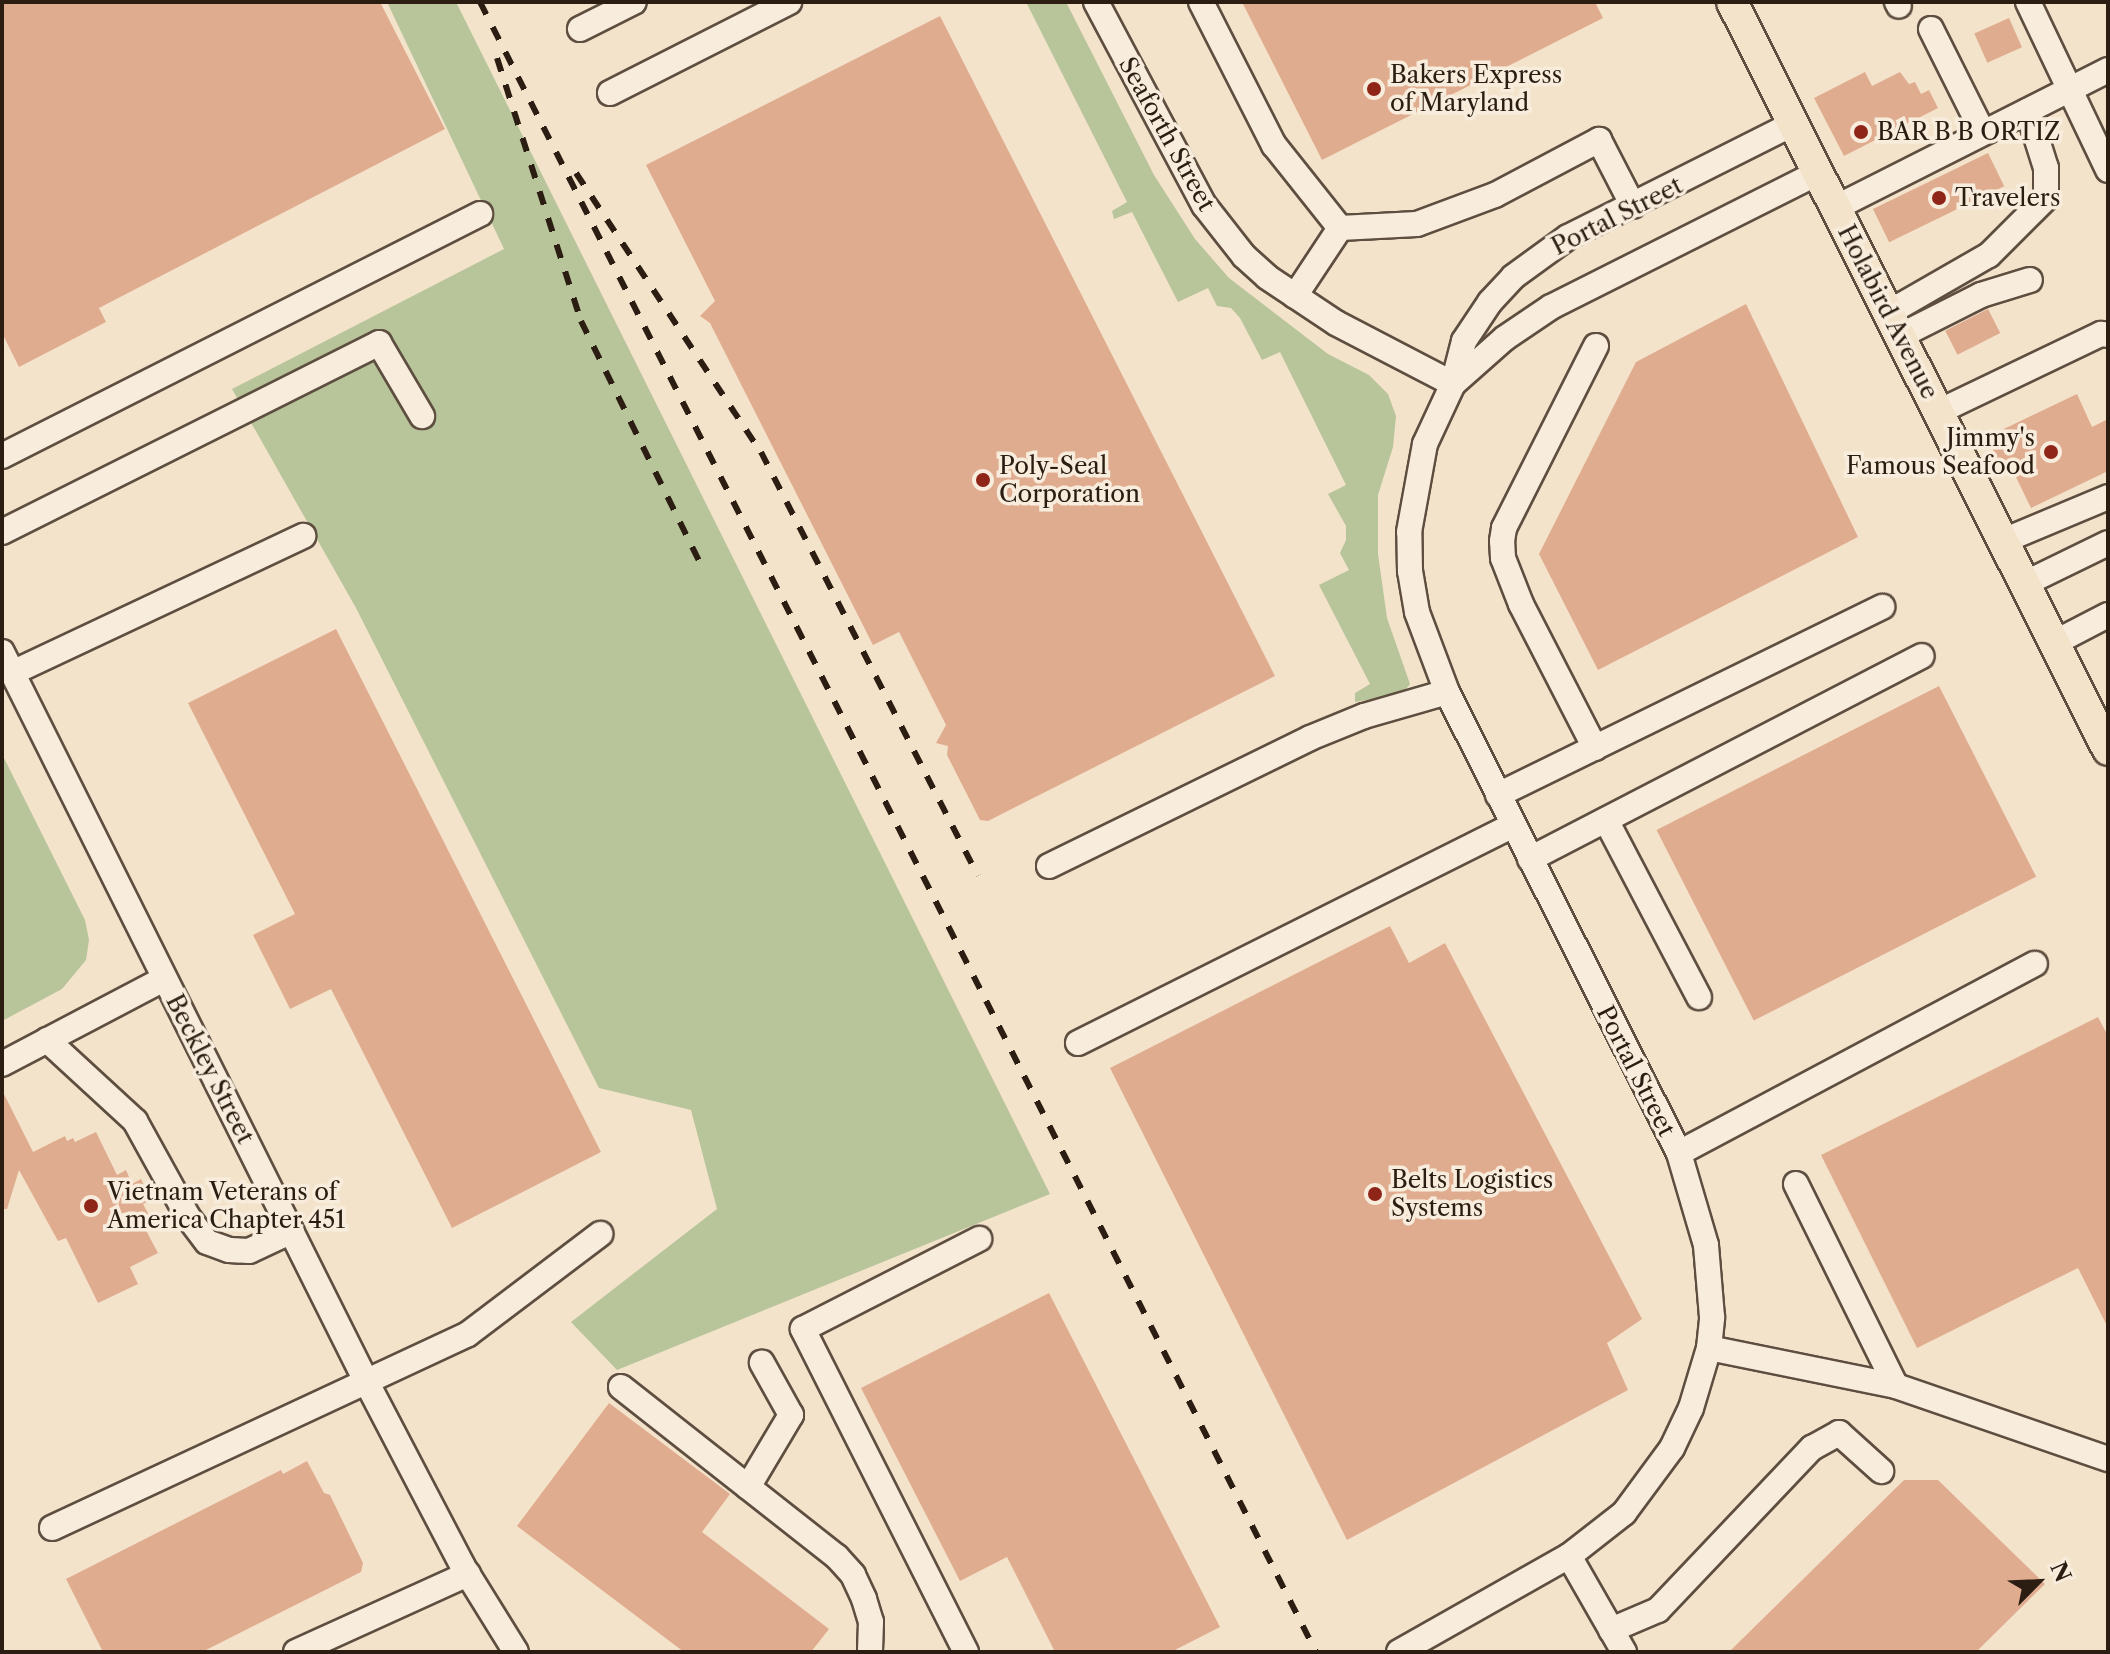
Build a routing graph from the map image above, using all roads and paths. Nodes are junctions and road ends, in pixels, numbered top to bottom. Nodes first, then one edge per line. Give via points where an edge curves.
1 (634, 2) edge
2 (789, 2) edge
3 (1096, 2) edge
4 (1201, 2) edge
5 (1732, 2) edge
6 (2028, 2) edge
7 (580, 29) dead end
8 (1931, 29) dead end
9 (2108, 70) edge
10 (2068, 90) junction
11 (610, 93) dead end
12 (2028, 111) junction
13 (1793, 124) junction
14 (1983, 133) junction
15 (2108, 170) edge
16 (1818, 173) junction
17 (1633, 206) junction
18 (1835, 208) junction
19 (480, 214) dead end
20 (1340, 228) junction
21 (2030, 280) dead end
22 (1295, 296) junction
23 (1894, 324) junction
24 (2108, 335) edge
25 (1596, 346) dead end
26 (1453, 384) junction
27 (1938, 412) junction
28 (422, 416) dead end
29 (2, 456) edge
30 (2108, 497) edge
31 (2, 532) edge
32 (303, 536) dead end
33 (2003, 541) junction
34 (2108, 543) edge
35 (2024, 584) junction
36 (1882, 607) dead end
37 (2108, 615) edge
38 (2054, 643) junction
39 (1922, 656) dead end
40 (7, 662) edge
41 (1447, 692) junction
42 (2099, 712) edge
43 (1595, 748) junction
44 (2108, 750) edge
45 (1498, 795) junction
46 (1606, 820) junction
47 (1513, 825) junction
48 (1530, 859) junction
49 (1049, 866) dead end
50 (2035, 964) dead end
51 (164, 979) junction
52 (1699, 997) dead end
53 (47, 1040) junction
54 (1078, 1043) dead end
55 (2, 1064) edge
56 (1679, 1153) junction
57 (1796, 1184) dead end
58 (292, 1231) junction
59 (600, 1234) dead end
60 (979, 1239) dead end
61 (1709, 1348) junction
62 (762, 1363) dead end
63 (366, 1381) junction
64 (1896, 1386) junction
65 (621, 1387) dead end
66 (2108, 1459) edge
67 (1881, 1471) dead end
68 (748, 1487) junction
69 (52, 1528) dead end
70 (1569, 1556) junction
71 (468, 1574) junction
72 (1611, 1630) junction
73 (296, 1652) edge
74 (516, 1652) edge
75 (870, 1652) edge
76 (966, 1652) edge
77 (1399, 1652) edge
78 (1624, 1652) edge

1 - 7 street
2 - 11 street
3 - 22 street, Seaforth Street via 1204,205 1244,256
4 - 20 street via 1274,145
5 - 13 main road, Holabird Avenue
6 - 10 street
8 - 14 street
9 - 10 street
10 - 12 street
10 - 15 street
12 - 14 street
12 - 23 street via 2046,168 2046,198 1989,255
13 - 16 main road, Holabird Avenue
13 - 17 street, Portal Street
14 - 18 street
16 - 18 main road, Holabird Avenue
16 - 26 street, Portal Street via 1551,307 1505,338
17 - 20 street via 1599,140 1495,195 1417,224
17 - 26 street, Portal Street via 1568,237 1513,277 1464,341
18 - 23 main road, Holabird Avenue
19 - 29 street
20 - 22 street
21 - 23 street
22 - 26 street, Seaforth Street
23 - 27 main road, Holabird Avenue
24 - 27 street
25 - 43 street via 1502,541 1521,604
26 - 41 street, Portal Street via 1425,444 1409,532 1417,612
27 - 33 main road, Holabird Avenue
28 - 31 street via 379,343
30 - 33 street
32 - 40 street
33 - 35 main road, Holabird Avenue
34 - 35 street
35 - 38 main road, Holabird Avenue
36 - 43 street
37 - 38 street
38 - 42 main road, Holabird Avenue
39 - 46 street
40 - 51 street, Beckley Street
41 - 45 street, Portal Street
41 - 49 street via 1310,738
42 - 44 main road, Holabird Avenue
43 - 45 street
45 - 47 street, Portal Street
46 - 48 street
46 - 52 street
47 - 48 street, Portal Street
47 - 54 street
48 - 56 street, Portal Street
50 - 56 street
51 - 53 street
51 - 58 street, Beckley Street
53 - 55 street
53 - 58 street via 135,1121 207,1242 249,1251
56 - 61 street, Portal Street via 1706,1245
57 - 64 street
58 - 63 street, Beckley Street
59 - 63 street via 468,1334
60 - 76 street via 803,1329
61 - 64 street
61 - 70 street, Portal Street via 1685,1421 1647,1485 1612,1523
62 - 68 street via 791,1415
63 - 69 street
63 - 71 street, Beckley Street
64 - 66 street
65 - 68 street
67 - 72 street via 1839,1433 1812,1448 1658,1610
68 - 75 street via 853,1575 871,1622
70 - 72 street
70 - 77 street, Portal Street
71 - 73 street
71 - 74 street, Beckley Street
72 - 78 street

